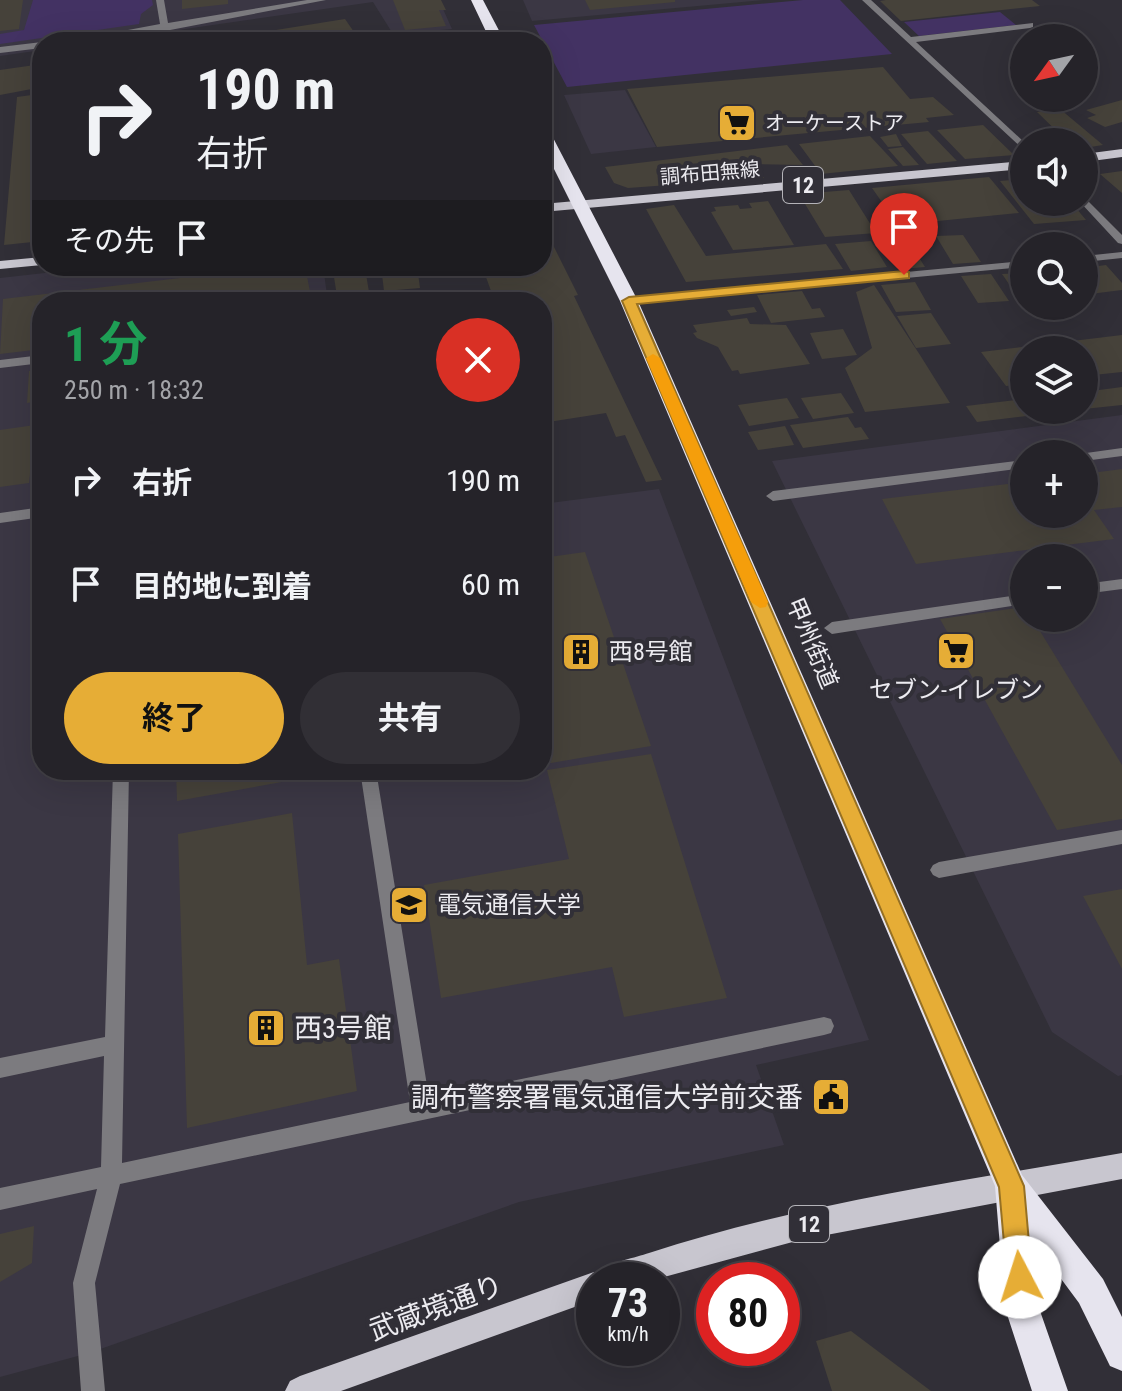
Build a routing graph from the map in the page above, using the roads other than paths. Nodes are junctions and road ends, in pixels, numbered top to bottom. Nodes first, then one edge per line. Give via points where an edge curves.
1 (160, 0) edge
2 (256, 0) edge
3 (322, 0) edge
4 (477, 0) edge
5 (866, 0) edge
6 (259, 12) junction
7 (165, 28) junction
8 (1010, 28) edge
9 (137, 32) edge
10 (493, 32) edge
11 (910, 40) junction
12 (32, 46) edge
13 (0, 50) edge
14 (1010, 134) edge
15 (552, 148) edge
16 (1122, 153) edge
17 (1098, 156) edge
18 (1010, 166) edge
19 (582, 204) junction
20 (552, 207) edge
21 (1098, 215) edge
22 (1122, 241) edge
23 (1122, 255) edge
24 (1098, 258) edge
25 (32, 262) edge
26 (0, 265) edge
27 (1010, 265) edge
28 (629, 301) junction
29 (32, 360) edge
30 (0, 364) edge
31 (1122, 452) edge
32 (1098, 455) edge
33 (1010, 466) edge
34 (773, 496) dead end
35 (32, 513) edge
36 (0, 518) edge
37 (1122, 584) edge
38 (1098, 587) edge
39 (1010, 601) edge
40 (832, 628) dead end
41 (121, 780) edge
42 (370, 780) edge
43 (1122, 837) edge
44 (939, 870) dead end
45 (824, 1026) dead end
46 (113, 1045) junction
47 (0, 1068) edge
48 (421, 1110) junction
49 (1122, 1166) edge
50 (111, 1177) junction
51 (1011, 1186) junction
52 (0, 1199) edge
53 (666, 1262) edge
54 (576, 1292) edge
55 (1122, 1354) edge
56 (93, 1391) edge
57 (300, 1391) edge
58 (1050, 1391) edge

1 - 7 street
2 - 6 street
3 - 6 street
4 - 10 highway
5 - 11 street
6 - 7 street
7 - 9 street
8 - 11 street
11 - 14 street
12 - 13 street
15 - 19 highway, 甲州街道
16 - 17 main road
18 - 19 main road, 調布田無線 / 12
19 - 20 main road, 調布田無線 / 12
19 - 28 highway, 甲州街道
21 - 22 street
23 - 24 street
25 - 26 main road
27 - 28 street
28 - 51 highway, 甲州街道
29 - 30 street
31 - 32 street
33 - 34 street
35 - 36 street
37 - 38 street
39 - 40 street
41 - 46 street
42 - 48 street
43 - 44 street
45 - 48 street
46 - 47 street
46 - 50 street
48 - 50 street
49 - 51 main road
50 - 52 street
50 - 56 street via 84,1283
51 - 53 main road, 12 via 806,1225
51 - 55 highway, 甲州街道 via 1091,1291
51 - 58 highway, 甲州街道 via 1022,1308
54 - 57 main road, 武蔵境通り

